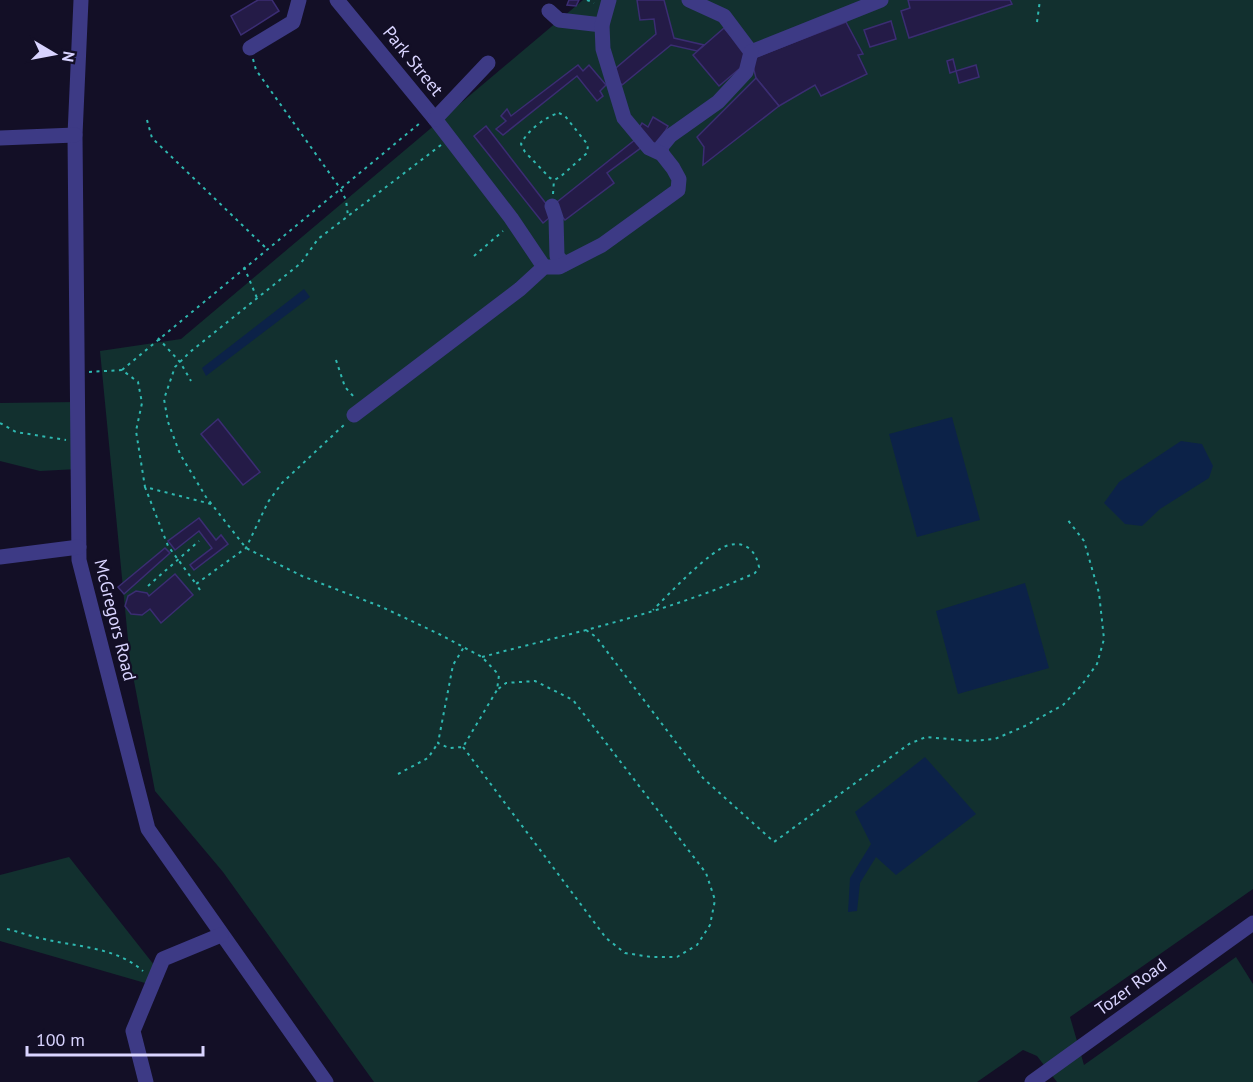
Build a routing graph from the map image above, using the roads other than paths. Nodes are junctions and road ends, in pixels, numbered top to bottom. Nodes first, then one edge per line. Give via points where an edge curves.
1 (81, 0) edge
2 (299, 0) edge
3 (337, 0) edge
4 (609, 0) edge
5 (689, 0) edge
6 (881, 0) edge
7 (864, 3) edge
8 (549, 11) dead end
9 (602, 24) junction
10 (250, 48) road end
11 (751, 51) junction
12 (488, 63) dead end
13 (433, 116) junction
14 (75, 135) junction
15 (0, 138) edge
16 (662, 154) junction
17 (552, 206) dead end
18 (564, 264) junction
19 (544, 267) junction
20 (354, 415) road end
21 (79, 547) junction
22 (0, 557) edge
23 (1253, 923) edge
24 (221, 935) junction
25 (146, 1082) edge
26 (326, 1082) edge
27 (1032, 1082) edge

1 - 14 street, McGregors Road
2 - 10 street via 293,22
3 - 13 street, Park Street
4 - 9 street
5 - 11 street via 724,16
6 - 7 street
7 - 11 street
8 - 9 street via 559,20
9 - 16 street via 603,49 624,118 649,148
11 - 16 street via 746,72 718,102 670,136 661,147
12 - 13 street
13 - 19 street, Park Street
14 - 15 street
14 - 21 street, McGregors Road
16 - 18 street via 679,179 678,190 602,245
17 - 18 street via 557,256
18 - 19 street
19 - 20 street via 520,290
21 - 22 street
21 - 24 street, McGregors Road via 79,560 148,829
23 - 27 street, Tozer Road
24 - 25 street via 163,959 133,1031
24 - 26 street, McGregors Road

